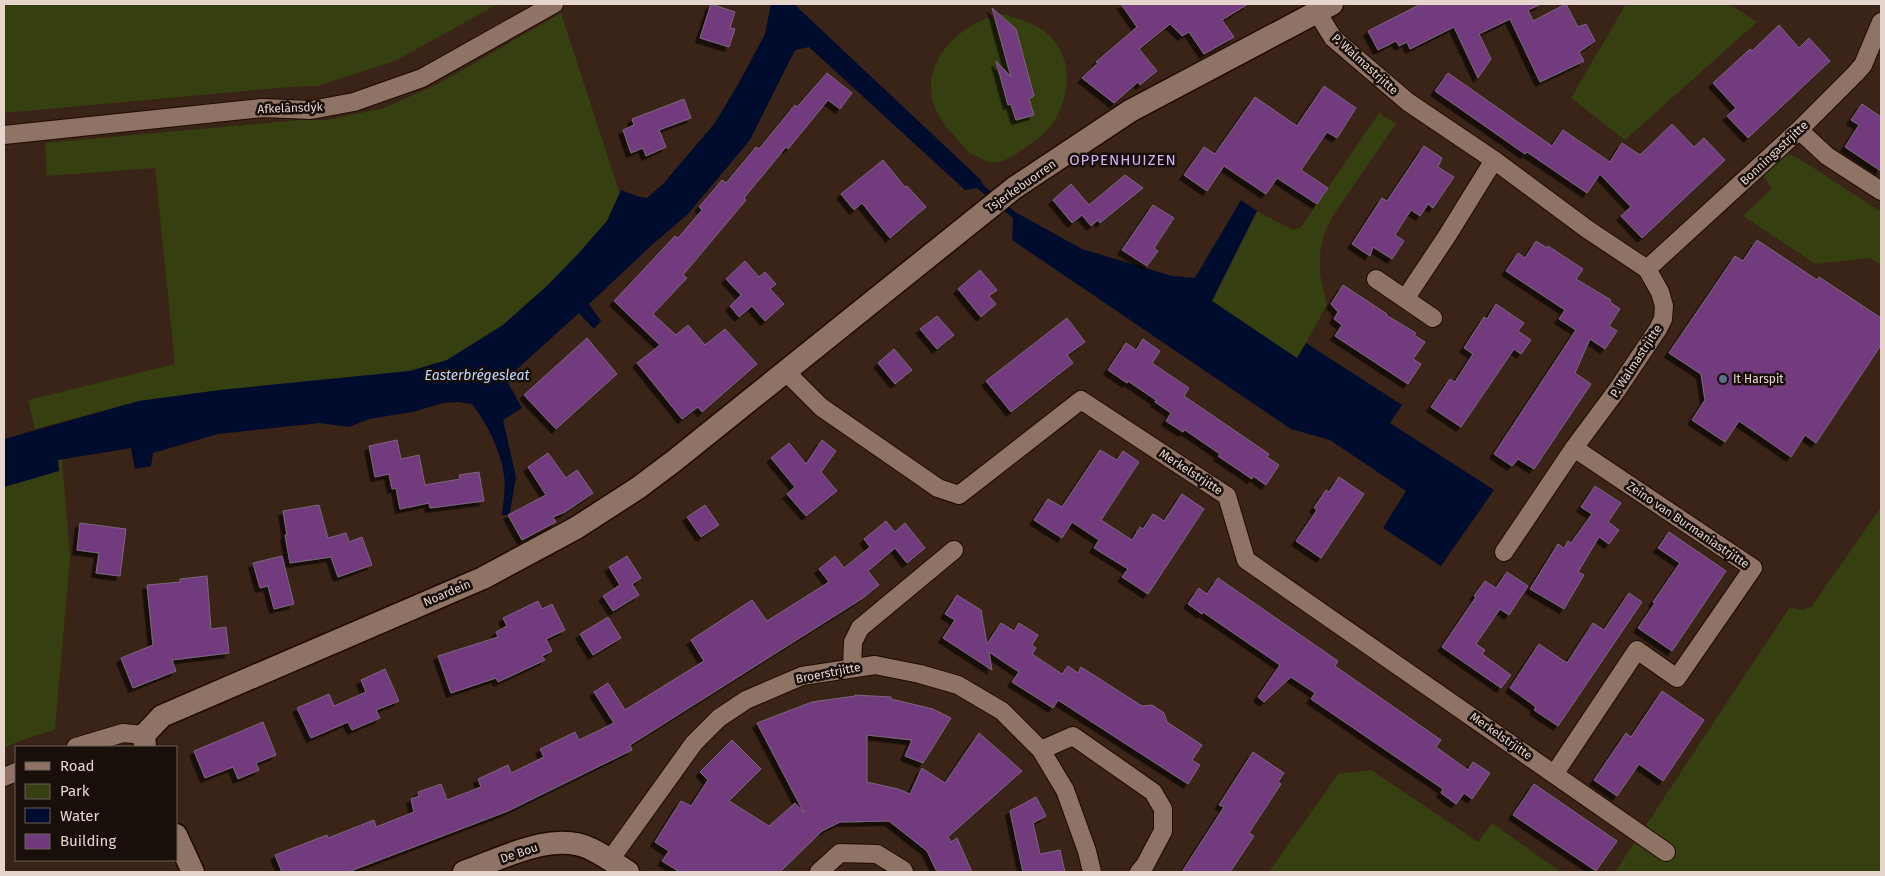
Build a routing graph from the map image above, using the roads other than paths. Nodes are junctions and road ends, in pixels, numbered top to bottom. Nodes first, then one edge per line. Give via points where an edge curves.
1 (554, 4) edge
2 (1325, 8) edge
3 (1881, 22) edge
4 (1799, 130) junction
5 (4, 135) edge
6 (1494, 160) junction
7 (1881, 191) edge
8 (1647, 270) junction
9 (1376, 279) dead end
10 (1405, 299) junction
11 (1433, 318) dead end
12 (784, 371) junction
13 (1574, 448) junction
14 (954, 550) dead end
15 (1504, 552) dead end
16 (852, 668) junction
17 (144, 741) edge
18 (79, 746) edge
19 (1041, 750) junction
20 (1555, 773) junction
21 (178, 839) edge
22 (1666, 852) dead end
23 (619, 866) edge
24 (193, 872) edge
25 (464, 872) edge
26 (819, 872) edge
27 (904, 872) edge
28 (1092, 872) edge
29 (1139, 872) edge

1 - 5 street, Afkelânsdyk via 422,78 354,102 312,110 262,108
2 - 6 street, P. Walmastrjitte via 1333,38 1408,102
2 - 12 street, Tsjerkebuorren via 1130,111 1014,188
3 - 4 street, Bonningastrjitte via 1863,65
4 - 7 street via 1827,156
4 - 8 street, Bonningastrjitte
6 - 8 street, P. Walmastrjitte
6 - 10 street
8 - 13 street, P. Walmastrjitte via 1660,292 1663,319
9 - 10 street
10 - 11 street
12 - 17 street, Noardein via 638,488 542,548 483,578 182,706 162,716
12 - 20 street, Merkelstrjitte via 821,407 938,488 959,495 1081,400 1227,496 1246,560
13 - 15 street, P. Walmastrjitte
13 - 20 street, Zeino van Burmaniastrjitte via 1753,568 1678,678 1637,650
14 - 16 street via 860,628 854,642
16 - 19 street, Broerstrjitte via 875,665 958,685 1002,711
16 - 23 street, Broerstrjitte via 793,679 746,700 719,718 694,743
17 - 18 street, Noardein via 123,733
19 - 28 street, Broerstrjitte via 1065,790
19 - 29 street via 1073,736 1153,792 1163,809 1163,831
20 - 22 street, Merkelstrjitte
21 - 24 street
23 - 25 street, De Bou via 590,848 551,843
26 - 27 street via 840,853 877,854

